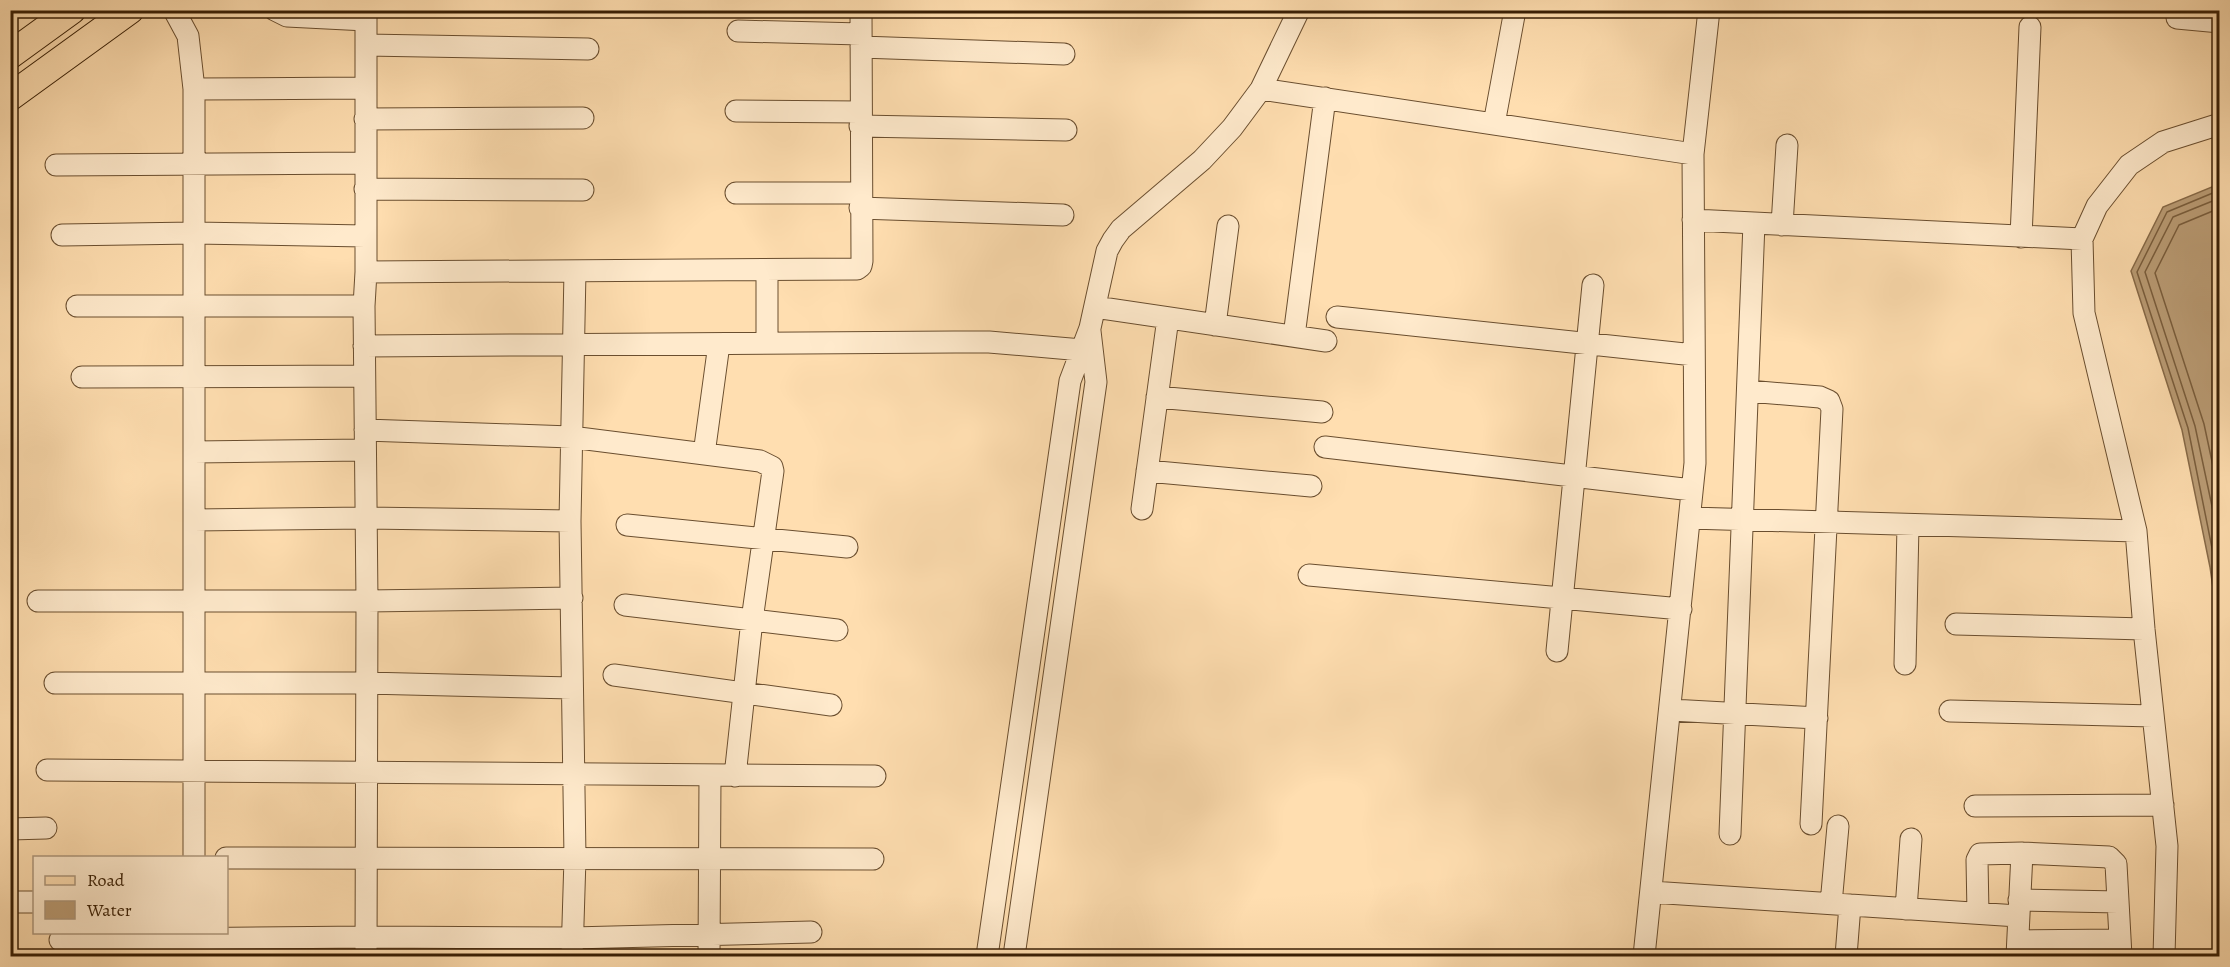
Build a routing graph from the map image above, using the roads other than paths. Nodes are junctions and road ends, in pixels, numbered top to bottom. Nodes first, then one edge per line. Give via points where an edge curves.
1 (72, 10) edge
2 (130, 10) edge
3 (174, 10) edge
4 (275, 10) edge
5 (861, 10) edge
6 (1299, 10) edge
7 (1515, 10) edge
8 (1709, 10) edge
9 (366, 15) edge
10 (2176, 18) dead end
11 (2220, 22) edge
12 (2030, 27) dead end
13 (738, 31) dead end
14 (861, 41) junction
15 (366, 45) junction
16 (588, 50) dead end
17 (1064, 54) dead end
18 (10, 55) edge
19 (366, 88) junction
20 (194, 89) junction
21 (1261, 89) junction
22 (10, 97) edge
23 (1322, 98) junction
24 (736, 111) dead end
25 (583, 118) dead end
26 (365, 119) junction
27 (860, 119) junction
28 (1494, 124) junction
29 (2220, 124) edge
30 (1065, 130) dead end
31 (1787, 146) dead end
32 (1693, 154) junction
33 (194, 162) junction
34 (365, 163) junction
35 (56, 165) dead end
36 (365, 189) junction
37 (583, 190) dead end
38 (736, 193) dead end
39 (860, 200) junction
40 (1063, 214) dead end
41 (1693, 220) junction
42 (1754, 223) junction
43 (1782, 225) junction
44 (1228, 226) dead end
45 (194, 233) junction
46 (62, 235) dead end
47 (365, 236) junction
48 (2021, 237) junction
49 (2082, 239) junction
50 (575, 270) junction
51 (767, 270) junction
52 (366, 272) junction
53 (1593, 285) dead end
54 (1097, 298) junction
55 (194, 304) junction
56 (76, 306) dead end
57 (364, 306) junction
58 (1337, 317) dead end
59 (1168, 318) junction
60 (1215, 325) junction
61 (1090, 328) junction
62 (1294, 336) junction
63 (1326, 341) dead end
64 (767, 343) junction
65 (1587, 343) junction
66 (719, 344) junction
67 (364, 346) junction
68 (573, 346) junction
69 (1082, 350) junction
70 (1694, 355) junction
71 (364, 376) junction
72 (82, 377) dead end
73 (194, 377) junction
74 (1748, 391) junction
75 (1157, 397) junction
76 (1322, 412) dead end
77 (570, 437) junction
78 (365, 440) junction
79 (1325, 447) dead end
80 (194, 452) junction
81 (704, 454) junction
82 (1147, 471) junction
83 (1574, 476) junction
84 (1311, 486) dead end
85 (1692, 490) junction
86 (1142, 509) dead end
87 (366, 518) junction
88 (1690, 518) junction
89 (194, 520) junction
90 (1743, 520) junction
91 (570, 521) junction
92 (1827, 524) junction
93 (627, 525) dead end
94 (1908, 525) junction
95 (2136, 531) junction
96 (764, 539) junction
97 (847, 547) dead end
98 (1309, 575) dead end
99 (572, 598) junction
100 (1562, 598) junction
101 (38, 601) dead end
102 (368, 601) junction
103 (194, 602) junction
104 (626, 605) dead end
105 (1681, 609) junction
106 (752, 620) junction
107 (1956, 624) dead end
108 (2144, 629) junction
109 (837, 630) dead end
110 (1557, 651) dead end
111 (1905, 664) dead end
112 (614, 675) dead end
113 (55, 683) dead end
114 (194, 683) junction
115 (366, 683) junction
116 (573, 688) junction
117 (744, 693) junction
118 (831, 705) dead end
119 (1671, 710) junction
120 (1950, 711) dead end
121 (1735, 714) junction
122 (2153, 716) junction
123 (1817, 718) junction
124 (47, 770) dead end
125 (194, 771) junction
126 (366, 772) junction
127 (574, 775) junction
128 (710, 776) junction
129 (735, 776) junction
130 (875, 777) dead end
131 (1975, 806) dead end
132 (2163, 806) junction
133 (1811, 824) dead end
134 (1838, 826) dead end
135 (10, 828) edge
136 (46, 828) dead end
137 (1730, 834) dead end
138 (1911, 840) dead end
139 (2022, 853) junction
140 (194, 856) edge
141 (228, 858) edge
142 (575, 858) junction
143 (366, 859) junction
144 (710, 859) junction
145 (873, 859) dead end
146 (1651, 892) junction
147 (10, 902) edge
148 (33, 902) edge
149 (2118, 902) junction
150 (1841, 904) junction
151 (2019, 908) junction
152 (1906, 909) junction
153 (1978, 914) junction
154 (812, 932) dead end
155 (710, 935) junction
156 (60, 940) dead end
157 (194, 943) edge
158 (366, 947) edge
159 (572, 947) edge
160 (2120, 948) edge
161 (2017, 949) edge
162 (709, 957) edge
163 (987, 957) edge
164 (1014, 957) edge
165 (1644, 957) edge
166 (1846, 957) edge
167 (2164, 957) edge

1 - 18 main road
2 - 22 main road
3 - 20 street via 188,36
4 - 9 street via 287,16
5 - 14 street
6 - 21 street
7 - 28 street
8 - 32 street
9 - 15 street
10 - 11 street
12 - 48 street
13 - 14 street
14 - 17 street
14 - 27 street
15 - 16 street
15 - 19 street
19 - 20 street
19 - 26 street
20 - 33 street
21 - 23 street
21 - 54 street via 1218,144 1121,229 1107,251
23 - 28 street
23 - 62 street
24 - 27 street
25 - 26 street
26 - 34 street
27 - 30 street
27 - 39 street
28 - 32 street
29 - 49 street via 2163,142 2129,165 2097,206
31 - 43 street
32 - 41 street
33 - 34 street
33 - 35 street
33 - 45 street
34 - 36 street
36 - 37 street
36 - 47 street
38 - 39 street
39 - 40 street
39 - 51 street via 861,266
41 - 42 street
41 - 70 street
42 - 43 street
42 - 74 street
43 - 48 street
44 - 60 street
45 - 46 street
45 - 47 street
45 - 55 street
47 - 52 street
48 - 49 street
49 - 95 street via 2084,313
50 - 51 street
50 - 52 street
50 - 68 street
51 - 64 street
52 - 57 street
53 - 65 street
54 - 59 street
54 - 61 street
55 - 56 street
55 - 57 street
55 - 73 street
57 - 67 street
58 - 65 street
59 - 60 street
59 - 75 street
60 - 62 street
61 - 69 street
61 - 164 street via 1096,382
62 - 63 street
64 - 66 street
64 - 69 street via 989,342
65 - 70 street
65 - 83 street
66 - 68 street
66 - 81 street
67 - 68 street
67 - 71 street
68 - 77 street
69 - 163 street via 1070,381
70 - 85 street
71 - 73 street
71 - 78 street
72 - 73 street
73 - 80 street
74 - 90 street
74 - 92 street via 1829,401 1832,409
75 - 76 street
75 - 82 street
77 - 78 street
77 - 81 street
77 - 91 street
78 - 80 street
78 - 87 street
79 - 83 street
80 - 89 street
81 - 96 street via 772,466
82 - 84 street
82 - 86 street
83 - 85 street
83 - 100 street
85 - 88 street
87 - 89 street
87 - 91 street
87 - 102 street
88 - 90 street
88 - 105 street
89 - 103 street
90 - 92 street
90 - 121 street
91 - 99 street
92 - 94 street
92 - 123 street
93 - 96 street
94 - 95 street
94 - 111 street
95 - 108 street
96 - 97 street
96 - 106 street
98 - 100 street
99 - 102 street
99 - 116 street
100 - 105 street
100 - 110 street
101 - 103 street
102 - 103 street
102 - 115 street
103 - 114 street
104 - 106 street
105 - 119 street
106 - 109 street
106 - 117 street
107 - 108 street
108 - 122 street
112 - 117 street
113 - 114 street
114 - 115 street
114 - 125 street
115 - 116 street
115 - 126 street
116 - 127 street
117 - 118 street
117 - 129 street
119 - 121 street
119 - 146 street
120 - 122 street
121 - 123 street
121 - 137 street
122 - 132 street
123 - 133 street
124 - 125 street
125 - 126 street
125 - 140 street
126 - 127 street
126 - 143 street
127 - 128 street
127 - 142 street
128 - 129 street
128 - 144 street
129 - 130 street
131 - 132 street
132 - 167 street via 2167,846
134 - 150 street
135 - 136 street
138 - 152 street
139 - 149 street via 2109,857 2116,864
139 - 151 street
139 - 153 street via 1980,854
141 - 143 street
142 - 143 street
142 - 144 street
142 - 159 street
143 - 158 street
144 - 145 street
144 - 155 street
146 - 150 street
146 - 165 street
147 - 148 street
149 - 151 street
149 - 160 street
150 - 152 street
150 - 166 street
151 - 153 street
151 - 161 street
152 - 153 street
154 - 155 street
155 - 159 street
155 - 162 street
156 - 157 street
157 - 158 street
158 - 159 street
160 - 161 street

